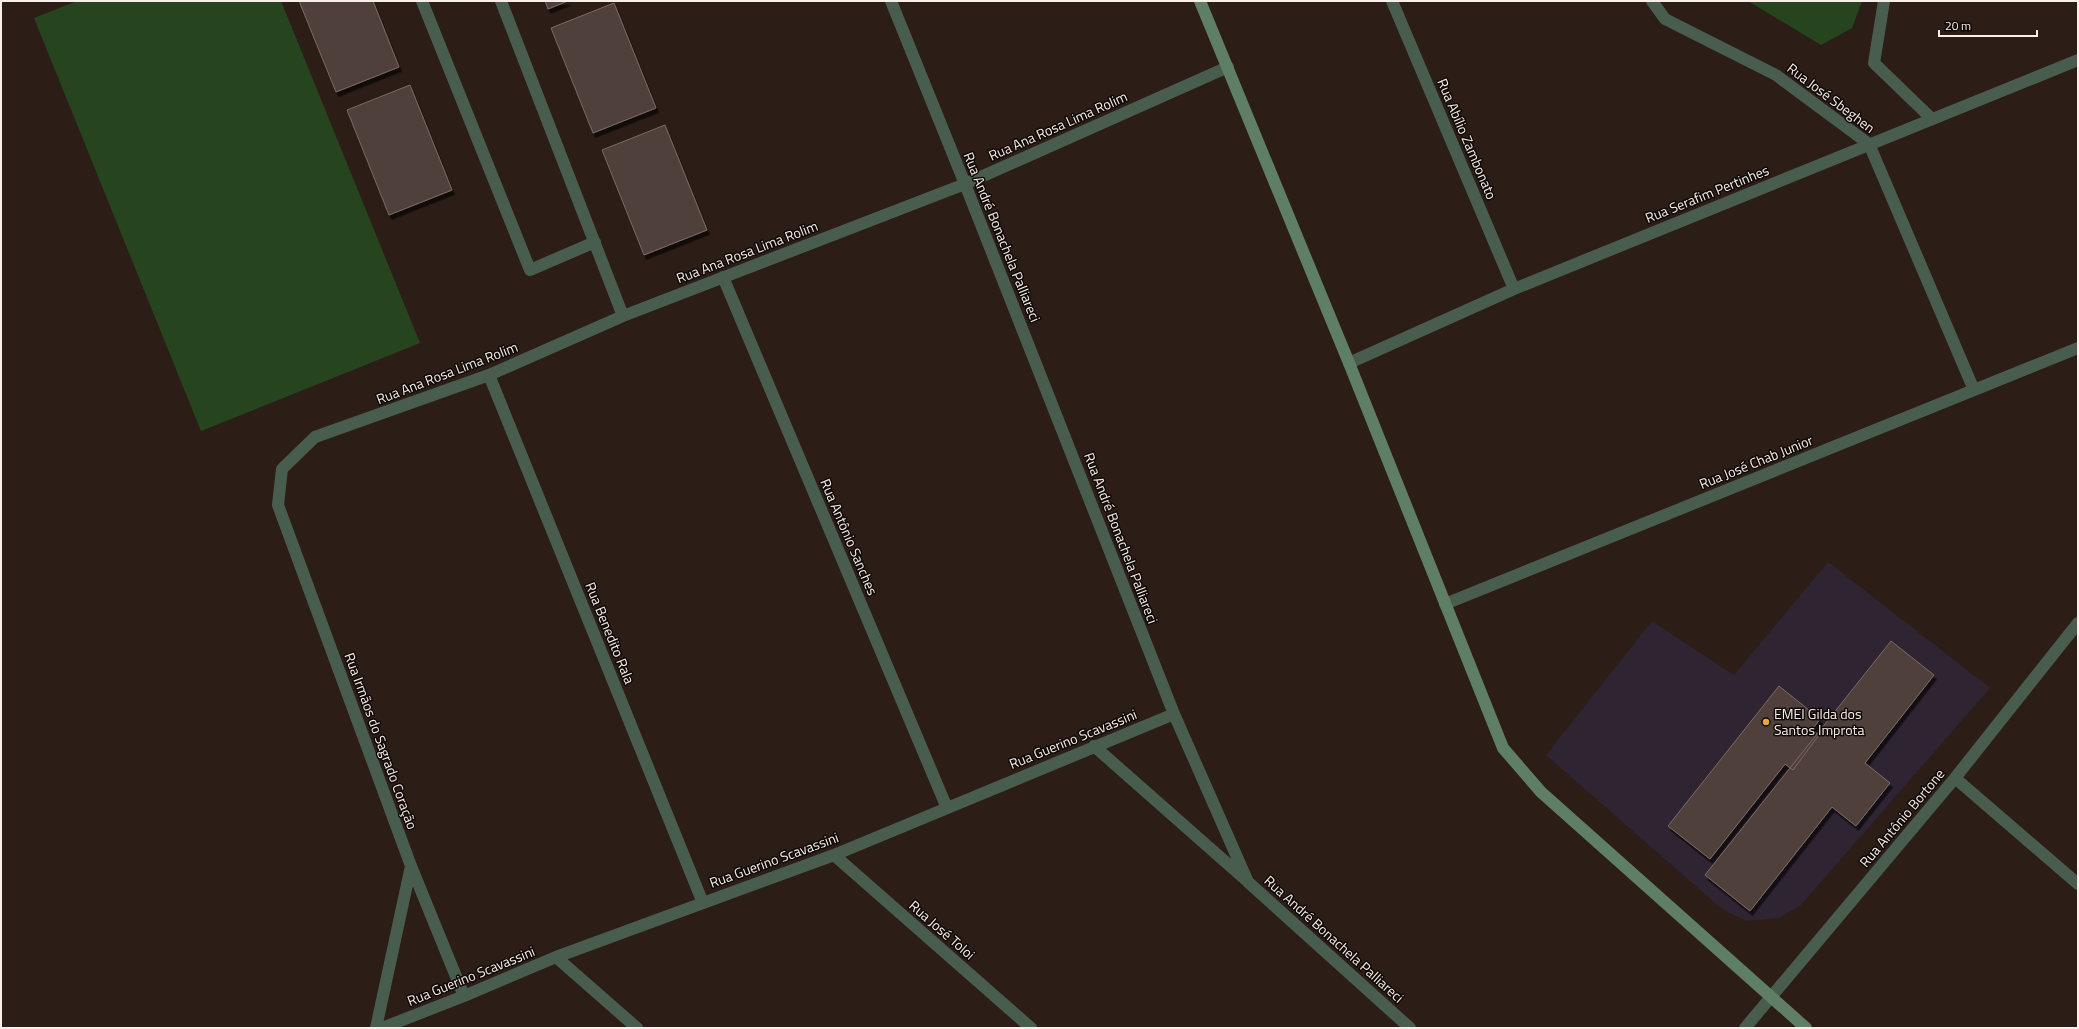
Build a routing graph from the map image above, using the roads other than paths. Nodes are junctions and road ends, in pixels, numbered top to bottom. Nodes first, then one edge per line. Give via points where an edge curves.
1 (422, 1) edge
2 (501, 1) edge
3 (891, 1) edge
4 (1200, 1) edge
5 (1392, 1) edge
6 (1652, 1) edge
7 (1884, 1) edge
8 (2078, 60) edge
9 (1228, 67) junction
10 (1932, 119) junction
11 (1869, 144) junction
12 (965, 184) junction
13 (594, 242) junction
14 (723, 277) junction
15 (1514, 289) junction
16 (623, 316) junction
17 (2078, 348) edge
18 (1349, 363) junction
19 (489, 375) junction
20 (1974, 390) junction
21 (282, 469) joint
22 (1444, 604) junction
23 (2078, 623) edge
24 (1174, 714) junction
25 (1094, 746) junction
26 (1955, 778) junction
27 (947, 808) junction
28 (834, 855) junction
29 (410, 866) junction
30 (1248, 882) junction
31 (2078, 884) edge
32 (703, 903) junction
33 (556, 957) junction
34 (464, 996) junction
35 (1771, 998) junction
36 (376, 1028) edge
37 (382, 1028) edge
38 (637, 1028) edge
39 (1031, 1028) edge
40 (1410, 1028) edge
41 (1745, 1028) edge
42 (1806, 1028) edge

1 - 13 street via 530,270
2 - 13 street
3 - 12 street, Rua André Bonachela Palliareci
4 - 9 street
5 - 15 street, Rua Abílio Zambonato
6 - 11 street, Rua José Sbeghen via 1665,19 1776,75
7 - 10 street via 1874,63
8 - 10 street, Rua Serafim Pertinhes
9 - 12 street, Rua Ana Rosa Lima Rolim
9 - 18 street
10 - 11 street, Rua Serafim Pertinhes
11 - 15 street, Rua Serafim Pertinhes
11 - 20 street, Rua José Sbeghen
12 - 14 street, Rua Ana Rosa Lima Rolim
12 - 24 street, Rua André Bonachela Palliareci
13 - 16 street
14 - 16 street, Rua Ana Rosa Lima Rolim
14 - 27 street, Rua Antônio Sanches
15 - 18 street, Rua Serafim Pertinhes
16 - 19 street, Rua Ana Rosa Lima Rolim
17 - 20 street, Rua José Chab Junior
18 - 22 street
19 - 21 street, Rua Ana Rosa Lima Rolim via 316,437
19 - 32 street, Rua Benedito Rala
20 - 22 street, Rua José Chab Junior
21 - 29 street, Rua Irmãos do Sagrado Coração via 278,505
22 - 35 street via 1503,748 1541,792
23 - 26 street, Rua Antônio Bortone
24 - 25 street, Rua Guerino Scavassini
24 - 30 street, Rua André Bonachela Palliareci
25 - 27 street, Rua Guerino Scavassini
25 - 30 street
26 - 31 street
26 - 35 street, Rua Antônio Bortone
27 - 28 street, Rua Guerino Scavassini
28 - 32 street, Rua Guerino Scavassini
28 - 39 street, Rua José Toloi
29 - 34 street, Rua Irmãos do Sagrado Coração
29 - 36 street
30 - 40 street, Rua André Bonachela Palliareci
32 - 33 street, Rua Guerino Scavassini
33 - 34 street, Rua Guerino Scavassini
33 - 38 street
34 - 37 street, Rua Guerino Scavassini
35 - 41 street, Rua Antônio Bortone
35 - 42 street

